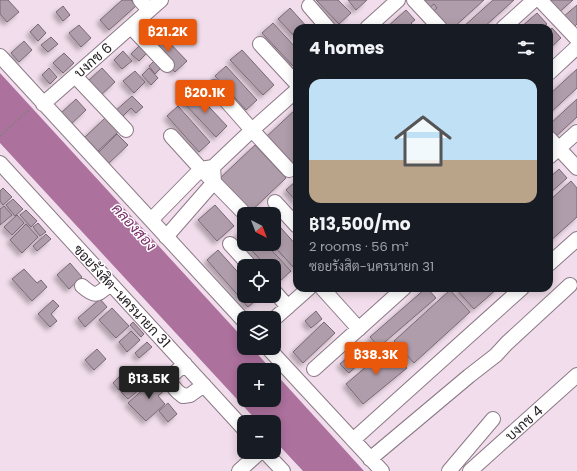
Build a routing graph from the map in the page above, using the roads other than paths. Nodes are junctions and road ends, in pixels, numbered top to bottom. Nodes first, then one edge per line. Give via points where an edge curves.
1 (161, 0) edge
2 (414, 0) edge
3 (534, 0) edge
4 (540, 0) edge
5 (392, 2) edge
6 (145, 5) edge
7 (309, 6) dead end
8 (325, 24) edge
9 (371, 24) edge
10 (436, 24) edge
11 (507, 24) edge
12 (131, 27) junction
13 (577, 39) edge
14 (260, 44) dead end
15 (577, 47) edge
16 (0, 56) edge
17 (167, 65) dead end
18 (553, 69) edge
19 (75, 76) junction
20 (293, 80) edge
21 (214, 87) dead end
22 (293, 94) edge
23 (39, 105) junction
24 (126, 130) dead end
25 (252, 130) junction
26 (577, 132) edge
27 (171, 136) dead end
28 (554, 153) edge
29 (0, 163) edge
30 (207, 168) junction
31 (577, 168) edge
32 (289, 170) dead end
33 (214, 182) junction
34 (274, 202) dead end
35 (238, 207) edge
36 (151, 220) junction
37 (293, 222) edge
38 (166, 237) junction
39 (577, 239) edge
40 (230, 244) dead end
41 (244, 259) edge
42 (553, 260) edge
43 (111, 284) junction
44 (570, 285) dead end
45 (82, 286) dead end
46 (304, 292) edge
47 (326, 292) edge
48 (400, 292) edge
49 (518, 292) edge
50 (281, 298) edge
51 (288, 306) junction
52 (281, 312) edge
53 (237, 314) edge
54 (359, 329) junction
55 (274, 355) edge
56 (185, 364) junction
57 (314, 369) dead end
58 (577, 375) edge
59 (138, 378) dead end
60 (166, 378) junction
61 (204, 385) junction
62 (493, 419) dead end
63 (237, 421) edge
64 (353, 440) junction
65 (370, 458) junction
66 (252, 459) edge
67 (272, 459) edge
68 (239, 471) edge
69 (283, 471) edge
70 (382, 471) edge
71 (449, 471) edge
72 (470, 471) edge

1 - 6 street, บงกช 6
2 - 10 street
3 - 11 street
4 - 13 street
5 - 9 street
6 - 12 street, บงกช 6
7 - 8 street
12 - 17 street
12 - 19 street, บงกช 6
14 - 20 street
15 - 18 street
16 - 23 street
19 - 23 street, บงกช 6
19 - 24 street
21 - 25 street
22 - 25 street
23 - 36 street
25 - 30 street
25 - 32 street
26 - 28 street
27 - 30 street
28 - 31 street
29 - 43 street, ซอยรังสิต-นครนายก 31
30 - 33 street
30 - 36 street
33 - 35 street
33 - 38 street
34 - 37 street
36 - 38 street
38 - 53 street
39 - 42 street
40 - 41 street
43 - 45 street via 97,294
43 - 56 street, ซอยรังสิต-นครนายก 31
44 - 65 street via 496,355
46 - 51 street
47 - 54 street
48 - 54 street
49 - 64 street
50 - 51 street
51 - 52 street
54 - 57 street
55 - 64 street
56 - 60 street
56 - 61 street, ซอยรังสิต-นครนายก 31
58 - 72 street, บงกช 4
59 - 60 street
60 - 61 street via 184,396 190,395
61 - 63 street, ซอยรังสิต-นครนายก 31
62 - 71 street
64 - 65 street
65 - 70 street
66 - 68 street
67 - 69 street

